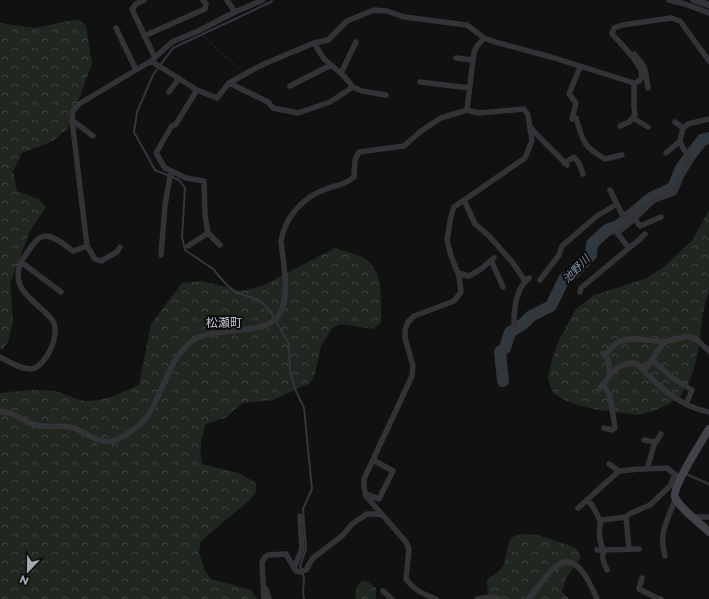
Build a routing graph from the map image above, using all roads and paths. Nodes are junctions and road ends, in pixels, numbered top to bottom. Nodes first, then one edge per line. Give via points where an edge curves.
1 (144, 0) edge
2 (203, 0) edge
3 (227, 0) edge
4 (263, 0) edge
5 (670, 0) edge
6 (694, 0) edge
7 (709, 5) edge
8 (235, 12) junction
9 (709, 13) edge
10 (116, 28) dead end
11 (198, 31) junction
12 (144, 36) junction
13 (484, 38) junction
14 (314, 42) junction
15 (356, 42) dead end
16 (631, 56) junction
17 (456, 58) dead end
18 (153, 59) junction
19 (473, 60) junction
20 (709, 61) edge
21 (331, 65) junction
22 (580, 67) junction
23 (136, 70) junction
24 (341, 73) junction
25 (245, 74) junction
26 (179, 78) junction
27 (420, 82) dead end
28 (229, 83) junction
29 (634, 84) junction
30 (290, 86) dead end
31 (353, 87) junction
32 (470, 88) junction
33 (648, 88) dead end
34 (197, 90) junction
35 (169, 92) dead end
36 (386, 95) dead end
37 (467, 110) junction
38 (633, 118) junction
39 (709, 119) edge
40 (72, 120) junction
41 (675, 122) dead end
42 (620, 126) dead end
43 (530, 127) junction
44 (648, 127) dead end
45 (683, 128) junction
46 (93, 136) dead end
47 (680, 140) junction
48 (666, 153) dead end
49 (622, 155) dead end
50 (171, 170) junction
51 (583, 174) dead end
52 (610, 190) dead end
53 (464, 200) junction
54 (617, 204) junction
55 (637, 216) junction
56 (662, 217) dead end
57 (208, 233) junction
58 (645, 234) dead end
59 (220, 245) dead end
60 (87, 246) junction
61 (188, 246) dead end
62 (120, 248) dead end
63 (629, 248) junction
64 (161, 256) dead end
65 (21, 262) junction
66 (458, 273) junction
67 (540, 280) dead end
68 (503, 287) dead end
69 (60, 292) dead end
70 (580, 292) dead end
71 (514, 326) dead end
72 (664, 342) junction
73 (709, 351) edge
74 (0, 357) edge
75 (652, 360) junction
76 (644, 371) junction
77 (609, 377) junction
78 (603, 384) junction
79 (599, 389) dead end
80 (686, 404) junction
81 (0, 411) edge
82 (709, 412) edge
83 (604, 428) dead end
84 (709, 429) edge
85 (661, 434) dead end
86 (644, 440) dead end
87 (656, 442) junction
88 (373, 460) junction
89 (609, 464) dead end
90 (647, 469) junction
91 (619, 471) junction
92 (680, 475) junction
93 (709, 484) edge
94 (365, 493) junction
95 (676, 498) junction
96 (587, 500) junction
97 (578, 508) dead end
98 (383, 515) junction
99 (300, 516) dead end
100 (626, 517) junction
101 (693, 517) junction
102 (709, 517) edge
103 (600, 522) junction
104 (709, 532) edge
105 (629, 549) junction
106 (639, 549) dead end
107 (597, 550) dead end
108 (604, 550) junction
109 (665, 556) dead end
110 (294, 568) junction
111 (608, 570) dead end
112 (642, 578) dead end
113 (263, 584) junction
114 (383, 592) dead end
115 (264, 599) edge
116 (269, 599) edge
117 (392, 599) edge
118 (436, 599) edge
119 (478, 599) edge
120 (498, 599) edge
121 (528, 599) edge
122 (597, 599) edge
123 (661, 599) edge

1 - 12 street via 132,9
2 - 12 street via 206,4 204,9
3 - 8 street
4 - 8 street
5 - 9 street
6 - 7 street
8 - 11 street
10 - 23 street
11 - 18 street via 172,42
11 - 25 path
12 - 18 street
13 - 14 street via 467,25 404,17 374,10 347,21 328,40
13 - 19 street via 476,46
13 - 22 street
14 - 21 street via 324,59
14 - 25 street
15 - 24 street
16 - 20 street via 612,34 614,28 671,18 685,27
16 - 29 street via 641,70 642,76 640,81
16 - 33 street via 634,54 646,70
17 - 19 street
18 - 23 street
18 - 26 street
19 - 32 street
21 - 24 street
21 - 30 street
22 - 29 street
22 - 49 street via 570,94 576,103 571,115 576,118 582,141 592,152 605,160
23 - 40 street via 79,104 73,111
24 - 31 street
25 - 28 street
26 - 34 street
26 - 35 street
27 - 32 street
28 - 31 street via 268,102 273,108 298,113 330,102
28 - 34 street via 217,98
29 - 38 street
31 - 36 street
32 - 37 street
34 - 50 street via 156,153 165,168
37 - 43 street via 478,113 524,109
37 - 81 street via 441,118 404,146 360,152 355,160 354,177 347,183 311,196 297,207 287,221 281,237 286,291 279,315 258,327 203,336 191,341 166,376 152,410 144,421 120,439 104,442 70,427 35,425 13,414
38 - 42 street
38 - 44 street
39 - 45 street via 688,124
40 - 46 street
40 - 60 street
41 - 45 street
43 - 51 street via 565,164 574,157
43 - 53 street via 532,141 525,158
45 - 47 street
47 - 48 street
47 - 55 street via 691,160 677,188 674,193 654,200
50 - 57 street via 186,178 204,181
50 - 64 street
52 - 54 street
53 - 66 street via 454,207 450,216 447,240
53 - 71 street via 475,224 489,236 527,280 520,289 514,307
54 - 55 street via 623,216 632,210
54 - 67 street via 597,216 562,246 559,255
55 - 56 street via 640,226
55 - 63 street via 617,233
57 - 59 street
57 - 61 street
58 - 63 street
60 - 62 street via 95,258 101,261
60 - 65 street via 73,251 54,238 46,236 38,239
63 - 70 street via 581,288
65 - 69 street
65 - 74 street via 19,283 53,322 56,330 52,347 44,362 32,369 19,367
66 - 68 street via 469,276 493,259
66 - 88 street via 462,292 454,301 414,316 408,322 405,338 413,366 412,376
72 - 73 street via 688,336
72 - 75 street
72 - 77 street via 630,338 622,340 605,354 610,365
75 - 76 street
75 - 80 street via 692,390
76 - 77 street via 637,364 630,362 616,368
76 - 80 street via 672,397
77 - 78 street
78 - 79 street
78 - 83 street via 610,396 615,428
80 - 82 street
84 - 92 main road
85 - 87 street
86 - 87 street
87 - 90 street
88 - 94 street via 364,479
88 - 94 street via 393,471 379,498
89 - 91 street
90 - 91 street
90 - 92 street via 667,468
91 - 96 street
92 - 93 lane
92 - 95 main road via 674,495
92 - 100 street via 650,505
94 - 98 street
95 - 101 main road
95 - 109 street via 664,530 662,545
96 - 97 street
96 - 103 street
98 - 110 street via 367,514 313,558 306,570 300,572
98 - 118 street via 409,549 406,579 411,587
99 - 110 street via 302,549
100 - 103 street
100 - 105 street
101 - 102 street
101 - 104 main road
103 - 108 street via 601,546
105 - 106 street
105 - 108 street
107 - 108 street
108 - 111 street via 602,554
110 - 113 street via 286,554 268,555 262,563
112 - 123 street via 639,589
113 - 115 street
113 - 116 street
114 - 117 street
119 - 120 street
121 - 122 street via 553,568 569,562 577,565 589,581

